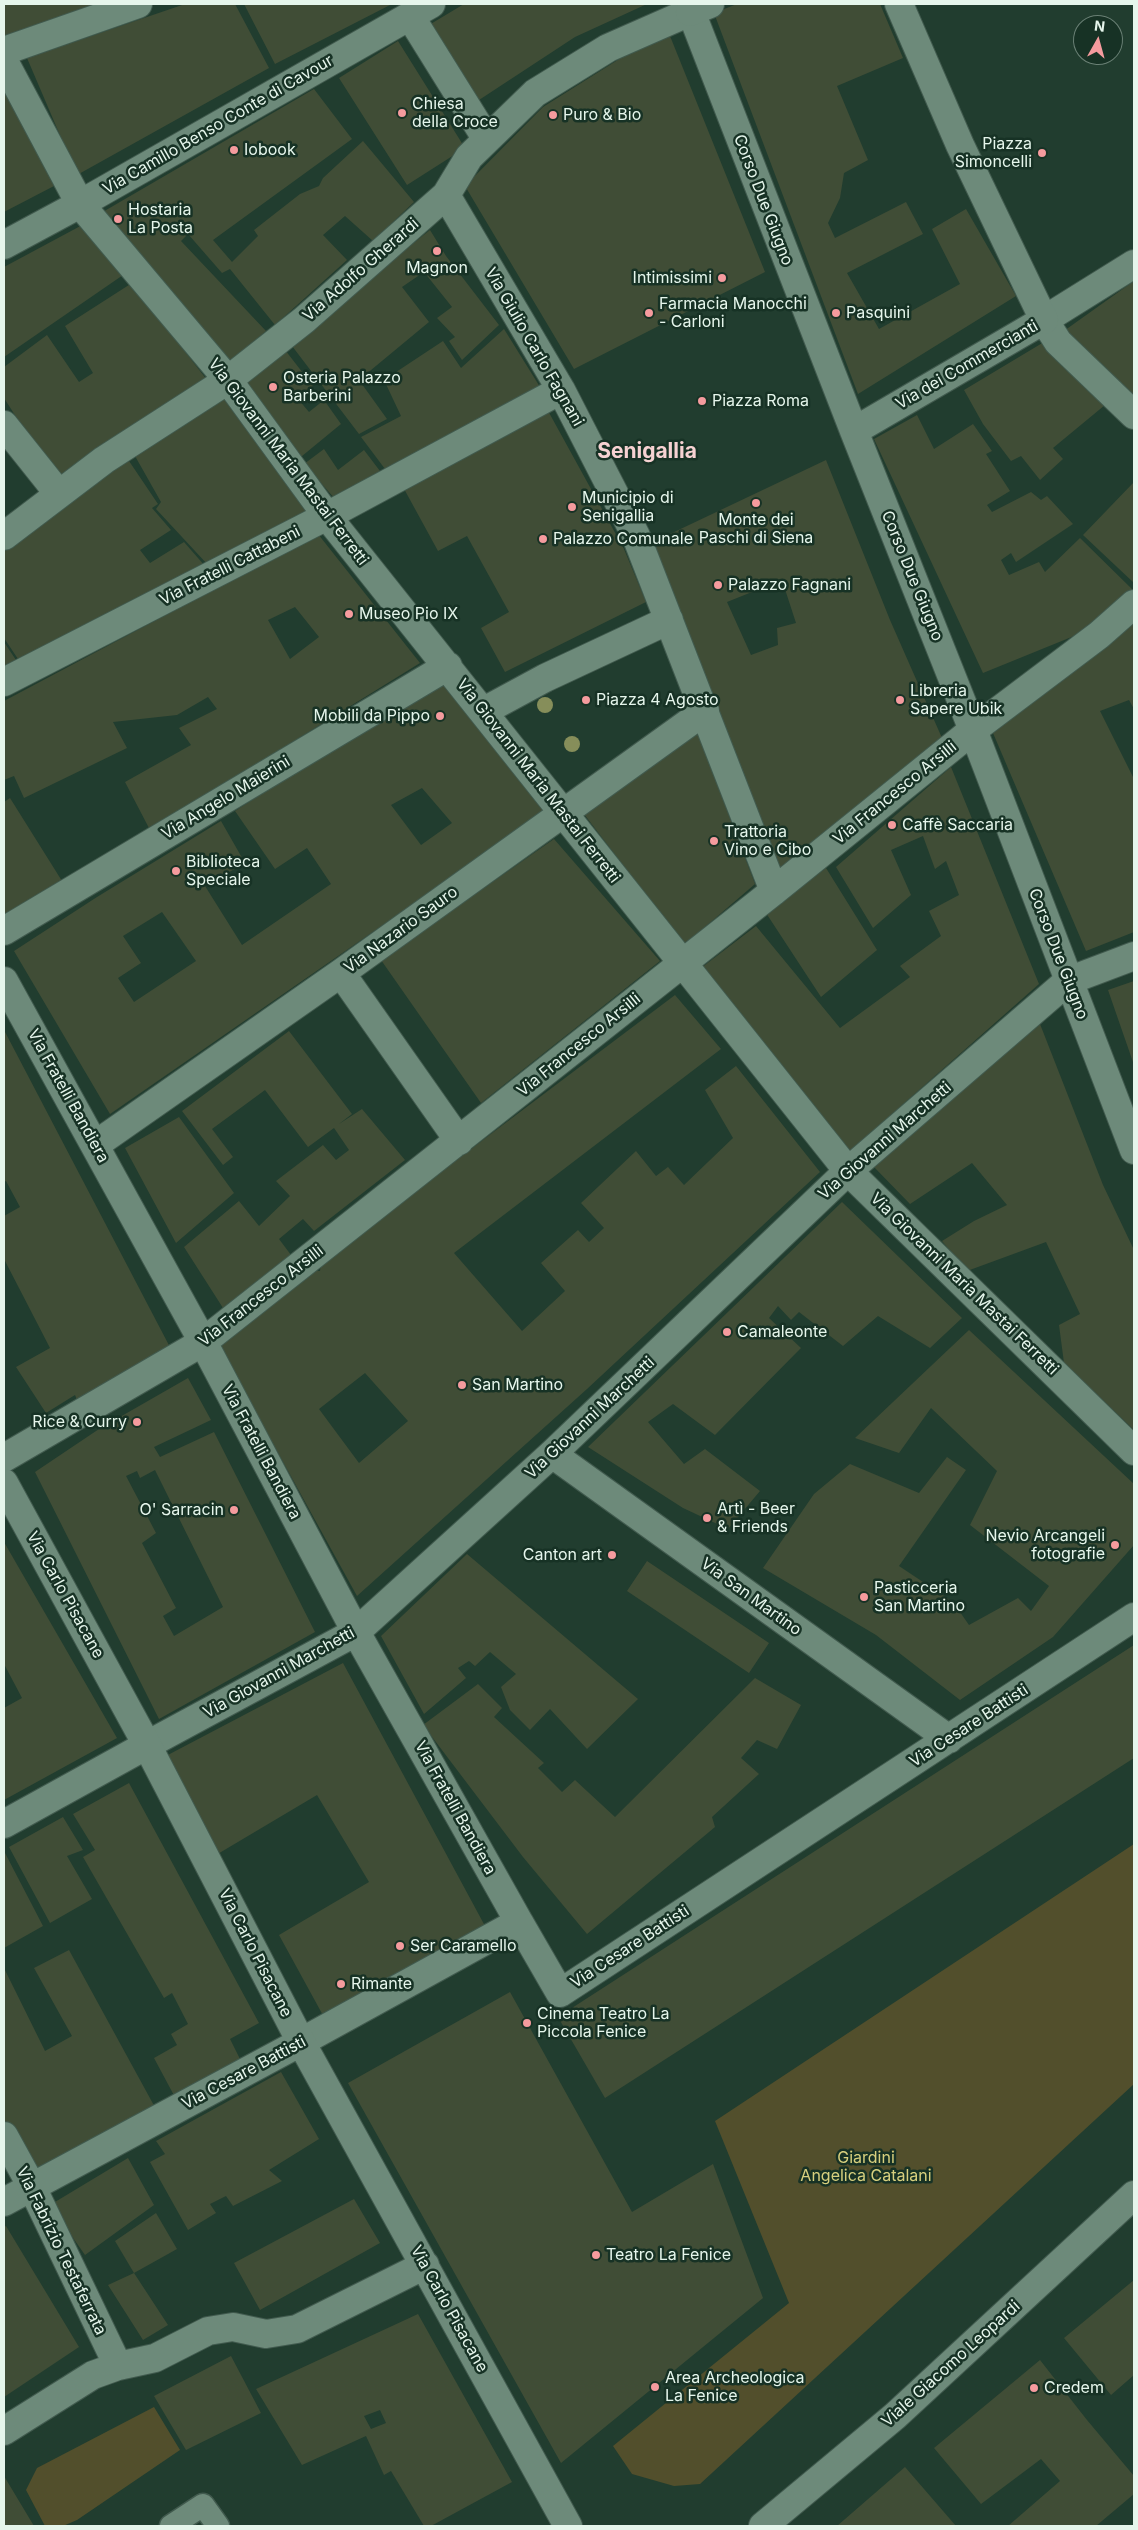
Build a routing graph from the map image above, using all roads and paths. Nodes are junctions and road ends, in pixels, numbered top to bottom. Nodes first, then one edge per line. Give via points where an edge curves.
1 (138, 4) edge
2 (899, 4) edge
3 (696, 6) edge
4 (421, 10) edge
5 (4, 51) edge
6 (4, 61) edge
7 (486, 138) junction
8 (446, 195) junction
9 (80, 204) junction
10 (4, 245) edge
11 (1134, 264) edge
12 (1044, 320) junction
13 (228, 380) junction
14 (562, 390) junction
15 (1134, 415) edge
16 (4, 425) edge
17 (854, 432) junction
18 (59, 494) junction
19 (327, 516) junction
20 (4, 536) edge
21 (1134, 604) edge
22 (669, 620) junction
23 (448, 666) junction
24 (4, 682) edge
25 (484, 711) junction
26 (705, 711) junction
27 (973, 730) junction
28 (563, 814) junction
29 (774, 891) junction
30 (4, 931) edge
31 (1134, 956) edge
32 (681, 964) junction
33 (341, 973) junction
34 (4, 981) edge
35 (1068, 981) junction
36 (459, 1141) junction
37 (95, 1145) junction
38 (1134, 1150) edge
39 (848, 1171) junction
40 (203, 1342) junction
41 (1134, 1451) edge
42 (552, 1454) junction
43 (4, 1458) edge
44 (4, 1483) edge
45 (1134, 1617) edge
46 (356, 1632) junction
47 (949, 1739) junction
48 (147, 1745) junction
49 (4, 1824) edge
50 (519, 1922) junction
51 (301, 2042) junction
52 (4, 2136) edge
53 (32, 2187) junction
54 (1134, 2196) edge
55 (4, 2202) edge
56 (426, 2265) junction
57 (118, 2366) junction
58 (4, 2431) edge
59 (171, 2526) edge
60 (218, 2526) edge
61 (568, 2526) edge
62 (763, 2526) edge

1 - 5 street
2 - 12 street via 960,145
3 - 7 street, Via Adolfo Gherardi via 608,48 535,93
3 - 17 street, Corso Due Giugno
4 - 7 street
4 - 9 street, Via Camillo Benso Conte di Cavour
6 - 9 street, Via Giovanni Maria Mastai Ferretti
7 - 8 street, Via Adolfo Gherardi via 469,157
8 - 13 street, Via Adolfo Gherardi via 304,320
8 - 14 street, Via Giulio Carlo Fagnani
9 - 10 street, Via Camillo Benso Conte di Cavour
9 - 13 street, Via Giovanni Maria Mastai Ferretti
11 - 12 street
12 - 15 street, Via dei Commercianti via 1058,342
12 - 17 street, Via dei Commercianti
13 - 18 street, Via Adolfo Gherardi via 104,460
13 - 19 street, Via Giovanni Maria Mastai Ferretti
14 - 19 street, Via Fratelli Cattabeni
14 - 22 street, Via Giulio Carlo Fagnani via 636,536
16 - 18 street
17 - 27 street, Corso Due Giugno
18 - 20 street, Via Adolfo Gherardi
19 - 23 street, Via Giovanni Maria Mastai Ferretti
19 - 24 street, Via Fratelli Cattabeni
21 - 27 street, Via Francesco Arsilli via 1099,635
22 - 25 street via 545,678
22 - 26 street, Via Giulio Carlo Fagnani
23 - 25 street, Via Giovanni Maria Mastai Ferretti
23 - 30 street, Via Angelo Maierini
25 - 28 street, Via Giovanni Maria Mastai Ferretti
26 - 28 street, Via Nazario Sauro
26 - 29 street, Via Giulio Carlo Fagnani
27 - 29 street, Via Francesco Arsilli
27 - 35 street, Corso Due Giugno
28 - 32 street, Via Giovanni Maria Mastai Ferretti
28 - 33 street, Via Nazario Sauro
29 - 32 street, Via Francesco Arsilli
31 - 35 street, Via Giovanni Marchetti
32 - 36 street, Via Francesco Arsilli
32 - 39 street, Via Giovanni Maria Mastai Ferretti
33 - 36 street
33 - 37 street, Via Nazario Sauro
34 - 37 street, Via Fratelli Bandiera
35 - 38 street, Corso Due Giugno
35 - 39 street, Via Giovanni Marchetti
36 - 40 street, Via Francesco Arsilli
37 - 40 street, Via Fratelli Bandiera
39 - 41 street, Via Giovanni Maria Mastai Ferretti
39 - 42 street, Via Giovanni Marchetti
40 - 43 street, Via Francesco Arsilli
40 - 46 street, Via Fratelli Bandiera
42 - 46 street, Via Giovanni Marchetti
42 - 47 street, Via San Martino
44 - 48 street, Via Carlo Pisacane
45 - 47 street, Via Cesare Battisti
46 - 48 street, Via Giovanni Marchetti
46 - 50 street, Via Fratelli Bandiera
47 - 50 street, Via Cesare Battisti via 560,1993
48 - 49 street, Via Giovanni Marchetti
48 - 51 street, Via Carlo Pisacane
50 - 51 street, Via Cesare Battisti
51 - 53 street, Via Cesare Battisti
51 - 56 street, Via Carlo Pisacane
52 - 53 street, Via Fabrizio Testaferrata
53 - 55 street, Via Cesare Battisti
53 - 57 street, Via Fabrizio Testaferrata
54 - 62 street, Viale Giacomo Leopardi via 895,2416
56 - 57 street via 297,2329 266,2334 233,2327 208,2331 155,2358
56 - 61 street, Via Carlo Pisacane
57 - 58 street via 94,2375
59 - 60 lane via 203,2505

